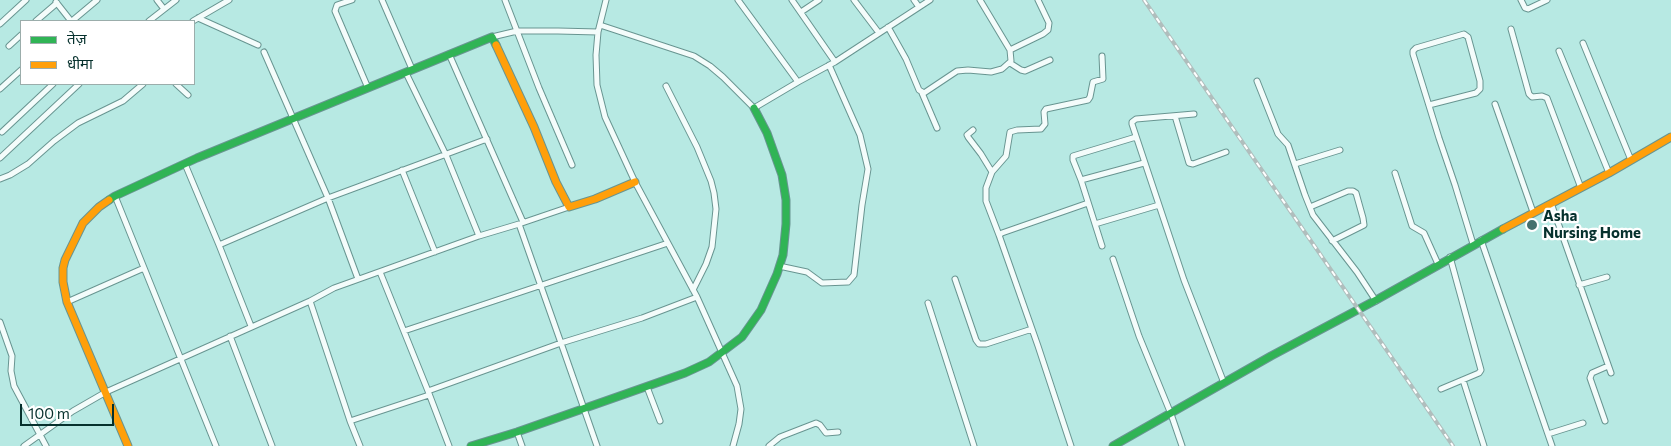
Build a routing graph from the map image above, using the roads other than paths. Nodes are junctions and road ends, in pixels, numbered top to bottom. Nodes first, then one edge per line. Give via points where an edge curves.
1 (26, 0) edge
2 (98, 0) edge
3 (157, 0) edge
4 (176, 0) edge
5 (229, 0) edge
6 (352, 0) edge
7 (382, 0) edge
8 (505, 0) edge
9 (606, 0) edge
10 (738, 0) edge
11 (792, 0) edge
12 (819, 0) edge
13 (854, 0) edge
14 (914, 0) edge
15 (930, 0) edge
16 (980, 0) edge
17 (1038, 0) edge
18 (1521, 0) edge
19 (1547, 0) edge
20 (56, 1) edge
21 (919, 7) junction
22 (164, 9) junction
23 (801, 12) junction
24 (37, 20) edge
25 (71, 20) edge
26 (73, 20) edge
27 (150, 20) edge
28 (195, 20) edge
29 (0, 24) edge
30 (600, 25) junction
31 (888, 27) junction
32 (1511, 29) dead end
33 (517, 32) junction
34 (598, 32) junction
35 (879, 33) junction
36 (20, 36) edge
37 (492, 37) junction
38 (1583, 43) dead end
39 (258, 45) dead end
40 (9, 46) dead end
41 (1010, 50) junction
42 (1559, 51) dead end
43 (264, 52) dead end
44 (450, 54) junction
45 (1102, 56) dead end
46 (1050, 60) dead end
47 (835, 62) junction
48 (1010, 63) junction
49 (829, 65) junction
50 (20, 71) edge
51 (409, 71) junction
52 (1257, 80) dead end
53 (798, 82) junction
54 (52, 85) edge
55 (78, 85) edge
56 (142, 85) edge
57 (177, 85) edge
58 (666, 86) dead end
59 (368, 88) junction
60 (0, 89) edge
61 (922, 93) junction
62 (188, 94) dead end
63 (1495, 104) dead end
64 (1429, 105) junction
65 (754, 108) junction
66 (1194, 114) dead end
67 (1176, 116) junction
68 (292, 118) junction
69 (937, 128) dead end
70 (973, 130) dead end
71 (2, 132) dead end
72 (1136, 137) junction
73 (1671, 137) edge
74 (487, 139) junction
75 (1340, 150) dead end
76 (1226, 152) dead end
77 (446, 155) junction
78 (0, 158) edge
79 (1631, 160) junction
80 (1144, 163) junction
81 (184, 164) junction
82 (572, 164) dead end
83 (1295, 164) junction
84 (402, 170) junction
85 (992, 172) junction
86 (1395, 173) dead end
87 (1609, 173) junction
88 (0, 179) edge
89 (1081, 180) junction
90 (636, 182) junction
91 (1581, 188) junction
92 (115, 196) junction
93 (328, 198) junction
94 (1088, 203) junction
95 (1551, 203) junction
96 (1159, 205) junction
97 (569, 207) junction
98 (1310, 207) junction
99 (1533, 212) junction
100 (521, 223) junction
101 (1095, 224) junction
102 (999, 235) junction
103 (479, 236) junction
104 (1481, 240) junction
105 (1332, 241) junction
106 (668, 242) junction
107 (1473, 244) junction
108 (219, 245) junction
109 (1102, 246) dead end
110 (435, 252) junction
111 (1450, 258) junction
112 (1114, 260) dead end
113 (1438, 264) junction
114 (779, 266) junction
115 (144, 268) junction
116 (380, 272) junction
117 (1607, 277) dead end
118 (358, 279) junction
119 (956, 279) dead end
120 (539, 285) junction
121 (1579, 285) junction
122 (693, 290) junction
123 (697, 297) junction
124 (310, 300) junction
125 (1376, 300) junction
126 (67, 302) junction
127 (928, 303) dead end
128 (0, 322) edge
129 (251, 326) junction
130 (1032, 329) junction
131 (404, 331) junction
132 (2, 334) edge
133 (230, 336) junction
134 (561, 343) junction
135 (723, 352) junction
136 (182, 358) junction
137 (1608, 366) junction
138 (1611, 372) dead end
139 (1463, 380) junction
140 (1224, 383) junction
141 (647, 386) junction
142 (1441, 389) dead end
143 (106, 392) junction
144 (428, 393) junction
145 (584, 408) junction
146 (1171, 414) junction
147 (350, 421) junction
148 (660, 421) dead end
149 (1605, 421) dead end
150 (1583, 423) dead end
151 (516, 432) junction
152 (838, 432) dead end
153 (40, 434) junction
154 (1548, 434) junction
155 (24, 446) edge
156 (46, 446) edge
157 (128, 446) edge
158 (216, 446) edge
159 (272, 446) edge
160 (360, 446) edge
161 (449, 446) edge
162 (471, 446) edge
163 (522, 446) edge
164 (597, 446) edge
165 (733, 446) edge
166 (769, 446) edge
167 (974, 446) edge
168 (1071, 446) edge
169 (1112, 446) edge
170 (1182, 446) edge
171 (1484, 446) edge
172 (1552, 446) edge

1 - 29 street
2 - 26 street
3 - 22 street
4 - 22 street
5 - 28 street
6 - 59 street via 337,5 335,11
7 - 51 street
8 - 33 street
9 - 30 street
10 - 53 street
11 - 23 street
12 - 23 street
13 - 35 street
14 - 21 street
15 - 21 street
16 - 41 street
17 - 41 street via 1049,24 1048,30
18 - 19 street via 1528,9
20 - 24 street
20 - 25 street
21 - 31 street
22 - 27 street
23 - 47 street
28 - 39 street
30 - 34 street
30 - 65 street via 694,56 723,77
31 - 35 street
31 - 61 street
32 - 91 street via 1529,94 1547,98
33 - 34 street
33 - 37 street
33 - 82 street
34 - 90 street via 596,75 603,110
35 - 47 street
36 - 40 street
37 - 44 street
37 - 97 street
38 - 79 street
41 - 48 street
42 - 87 street
43 - 68 street
44 - 51 street
44 - 74 street
45 - 85 street via 1103,79 1093,82 1088,100 1046,109 1041,129 1012,130 1006,156
46 - 48 street via 1025,71
47 - 49 street
48 - 61 street via 991,72 957,71
49 - 53 street
49 - 114 street via 860,135 868,168 854,275 848,282 822,283 807,272
50 - 60 street
51 - 59 street
51 - 77 street
52 - 83 street via 1278,134 1288,145
53 - 65 street
54 - 71 street
55 - 78 street
56 - 88 street via 123,101 78,123 28,164
57 - 62 street
58 - 122 street via 714,193 716,209 712,247
59 - 68 street
61 - 69 street
63 - 99 street
64 - 64 street via 1413,51 1464,34 1468,37 1480,90
64 - 107 street
65 - 114 street via 777,160 786,200 786,224
66 - 67 street
67 - 72 street via 1133,120
67 - 76 street via 1189,163
68 - 81 street
68 - 93 street
70 - 85 street via 967,135
72 - 80 street
72 - 89 street via 1073,156
73 - 79 street
74 - 77 street
74 - 100 street
75 - 83 street
77 - 84 street
77 - 103 street
79 - 87 street
80 - 89 street
80 - 96 street
81 - 92 street
81 - 108 street
83 - 98 street
84 - 93 street
84 - 110 street
85 - 102 street via 986,188 986,201
86 - 113 street via 1412,226 1424,233
87 - 91 street
89 - 94 street
90 - 97 street
90 - 106 street
91 - 95 street
92 - 115 street
92 - 126 street via 91,214 72,242 62,268
93 - 108 street
93 - 118 street
94 - 101 street
94 - 102 street
95 - 99 street
95 - 121 street
96 - 101 street
96 - 140 street
97 - 100 street
98 - 105 street
98 - 105 street via 1348,191 1356,193 1364,225
99 - 104 street
100 - 103 street
100 - 120 street
101 - 109 street
102 - 130 street
103 - 110 street
104 - 107 street
104 - 154 street
105 - 125 street
106 - 120 street
106 - 122 street
107 - 111 street
108 - 129 street
110 - 116 street
111 - 113 street
111 - 139 street via 1481,367 1478,373
112 - 146 street via 1139,336
113 - 125 street
114 - 135 street via 764,303 748,330
115 - 126 street
115 - 136 street
116 - 118 street
116 - 131 street
117 - 121 street
118 - 124 street
119 - 130 street via 979,344
120 - 131 street
120 - 134 street
121 - 137 street
122 - 123 street
123 - 134 street
123 - 135 street
124 - 129 street
124 - 147 street
125 - 140 street
126 - 143 street
127 - 167 street
128 - 132 street
129 - 133 street
130 - 168 street
131 - 144 street
132 - 153 street via 12,356 14,386
133 - 136 street
133 - 159 street
134 - 144 street
134 - 145 street
135 - 141 street via 700,367
135 - 165 street via 741,404
136 - 143 street
136 - 158 street
137 - 138 street
137 - 149 street via 1592,373 1590,378
139 - 142 street
139 - 171 street
140 - 146 street
141 - 145 street
141 - 148 street
143 - 153 street
143 - 157 street
144 - 147 street
144 - 161 street
145 - 151 street
145 - 164 street
146 - 169 street
146 - 170 street
147 - 160 street
150 - 154 street
151 - 162 street
151 - 163 street
152 - 166 street via 826,434 816,423 780,437
153 - 155 street
153 - 156 street
154 - 172 street

